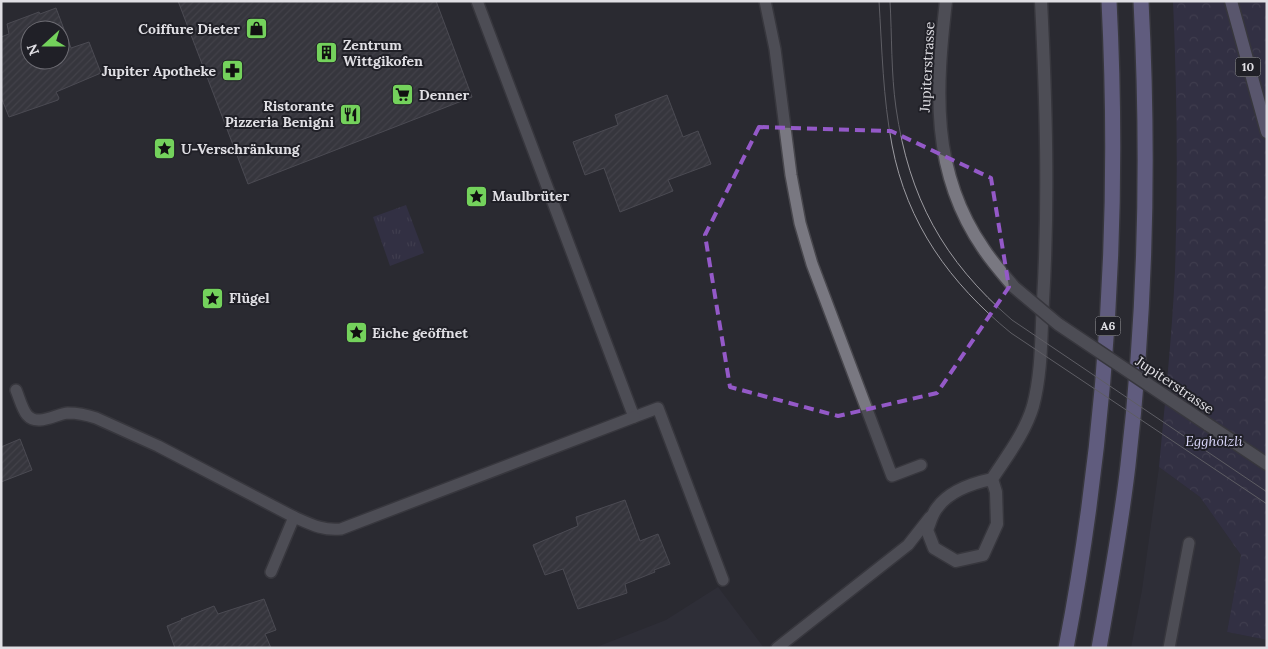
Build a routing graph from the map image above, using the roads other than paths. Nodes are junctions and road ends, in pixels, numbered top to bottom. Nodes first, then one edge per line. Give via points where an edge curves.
1 (477, 1) edge
2 (765, 1) edge
3 (946, 1) edge
4 (1041, 1) edge
5 (1109, 1) edge
6 (1141, 1) edge
7 (1231, 1) edge
8 (1267, 132) edge
9 (16, 390) dead end
10 (634, 417) junction
11 (1267, 464) edge
12 (921, 465) dead end
13 (992, 479) junction
14 (937, 507) junction
15 (294, 517) junction
16 (1189, 543) dead end
17 (271, 572) dead end
18 (723, 580) dead end
19 (776, 648) edge
20 (1066, 648) edge
21 (1099, 648) edge
22 (1169, 648) edge

1 - 10 lane
2 - 12 lane via 775,49 790,175 812,264 892,476
3 - 11 street, Jupiterstrasse, bridge via 939,68 939,118 946,165 956,199 986,253 1014,286 1058,324
4 - 13 street via 1046,264 1039,373 1032,407 1019,438
5 - 20 highway, A6 via 1114,135 1108,327 1088,519
6 - 21 highway, A6 via 1145,193 1140,329 1128,466
7 - 8 main road, 10
9 - 15 lane via 26,415 32,419 86,414 158,446
10 - 15 lane via 341,529 318,528
10 - 18 lane via 658,408
13 - 14 street via 955,492
13 - 14 street via 996,492 997,524 983,555 956,561 934,548 927,530
14 - 19 lane via 908,545
15 - 17 lane
16 - 22 lane

